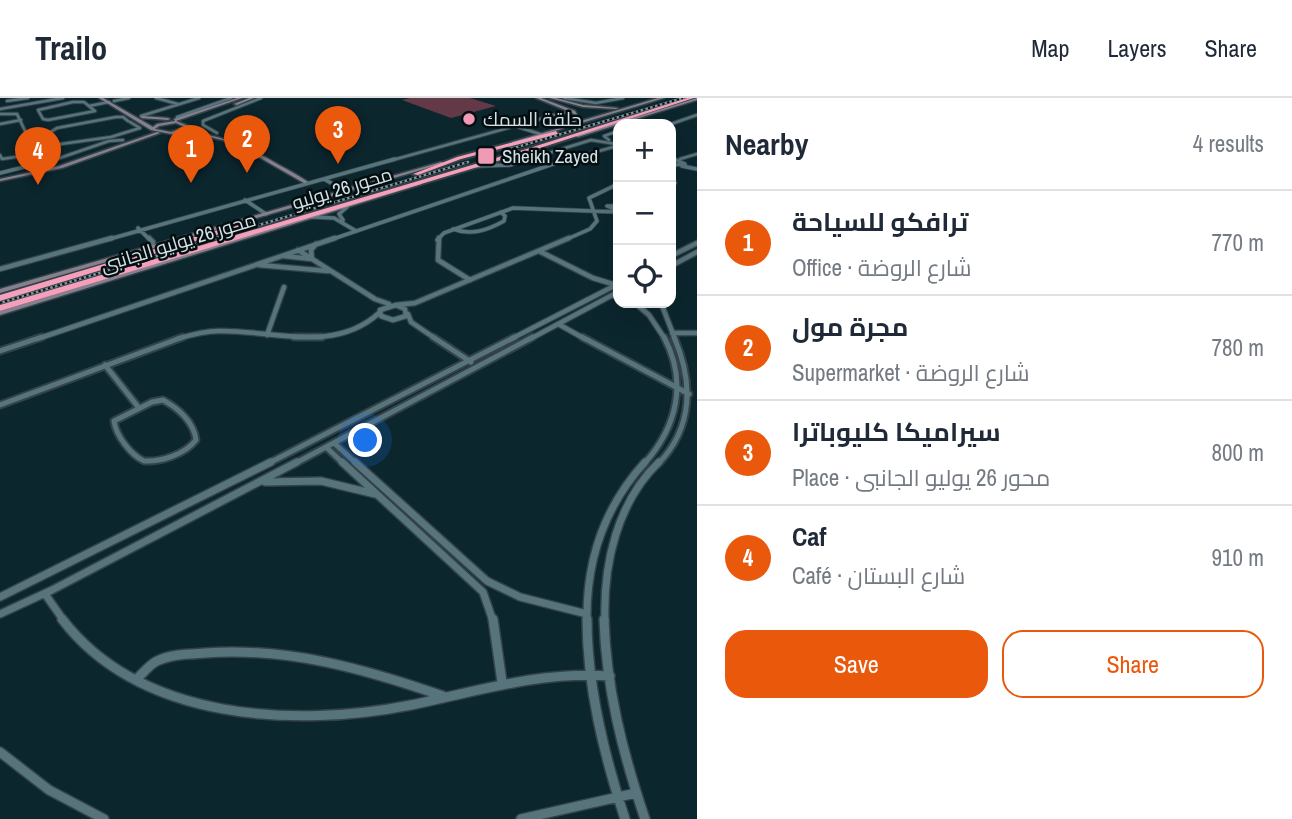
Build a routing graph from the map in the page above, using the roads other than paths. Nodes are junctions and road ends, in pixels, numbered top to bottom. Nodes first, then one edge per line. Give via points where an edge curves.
1 (18, 98) edge
2 (28, 98) edge
3 (54, 98) edge
4 (63, 98) edge
5 (101, 98) edge
6 (130, 98) edge
7 (156, 98) edge
8 (199, 98) edge
9 (231, 98) edge
10 (240, 98) edge
11 (251, 98) edge
12 (261, 98) edge
13 (538, 98) edge
14 (552, 98) edge
15 (567, 98) edge
16 (618, 98) edge
17 (623, 98) edge
18 (662, 98) edge
19 (695, 99) edge
20 (4, 100) edge
21 (678, 100) edge
22 (111, 101) edge
23 (606, 102) junction
24 (221, 103) junction
25 (180, 104) junction
26 (577, 105) junction
27 (11, 106) junction
28 (90, 106) junction
29 (631, 107) junction
30 (0, 108) edge
31 (572, 110) junction
32 (0, 114) edge
33 (206, 115) junction
34 (556, 115) junction
35 (697, 115) edge
36 (142, 116) junction
37 (212, 116) junction
38 (177, 117) dead end
39 (638, 117) joint
40 (184, 118) junction
41 (538, 119) junction
42 (576, 119) junction
43 (21, 121) junction
44 (131, 121) junction
45 (168, 122) junction
46 (676, 122) edge
47 (0, 124) edge
48 (187, 125) junction
49 (570, 125) junction
50 (153, 126) junction
51 (513, 126) junction
52 (159, 133) junction
53 (174, 133) junction
54 (217, 133) junction
55 (613, 133) edge
56 (538, 134) junction
57 (137, 137) junction
58 (124, 140) junction
59 (555, 141) junction
60 (613, 142) edge
61 (513, 143) junction
62 (59, 144) junction
63 (613, 144) edge
64 (613, 146) edge
65 (697, 153) edge
66 (0, 155) edge
67 (676, 160) edge
68 (685, 161) junction
69 (50, 162) junction
70 (443, 163) junction
71 (676, 165) edge
72 (369, 166) junction
73 (475, 166) junction
74 (676, 166) edge
75 (696, 169) edge
76 (24, 175) junction
77 (445, 175) junction
78 (0, 176) edge
79 (324, 179) junction
80 (19, 180) dead end
81 (310, 181) junction
82 (613, 187) edge
83 (353, 188) junction
84 (335, 194) junction
85 (244, 199) junction
86 (347, 207) junction
87 (613, 209) edge
88 (593, 211) junction
89 (501, 212) junction
90 (266, 214) junction
91 (312, 217) junction
92 (337, 217) junction
93 (355, 228) junction
94 (138, 229) junction
95 (453, 229) junction
96 (697, 243) edge
97 (316, 244) junction
98 (552, 245) junction
99 (152, 247) junction
100 (298, 250) junction
101 (539, 251) junction
102 (697, 252) edge
103 (676, 254) edge
104 (527, 256) junction
105 (278, 257) junction
106 (134, 258) junction
107 (312, 259) junction
108 (676, 259) edge
109 (558, 260) junction
110 (680, 261) junction
111 (676, 263) edge
112 (143, 264) junction
113 (253, 265) junction
114 (0, 267) edge
115 (330, 271) junction
116 (93, 275) junction
117 (593, 278) junction
118 (470, 280) junction
119 (613, 283) edge
120 (613, 286) edge
121 (284, 287) dead end
122 (607, 289) junction
123 (0, 291) edge
124 (613, 295) edge
125 (0, 298) edge
126 (374, 299) junction
127 (415, 303) junction
128 (394, 305) junction
129 (641, 308) edge
130 (662, 308) edge
131 (0, 311) edge
132 (379, 312) junction
133 (408, 313) junction
134 (391, 320) junction
135 (370, 321) junction
136 (416, 325) junction
137 (560, 325) junction
138 (267, 335) junction
139 (669, 335) junction
140 (697, 335) edge
141 (0, 351) edge
142 (469, 360) junction
143 (105, 365) junction
144 (479, 367) junction
145 (679, 389) junction
146 (402, 394) junction
147 (689, 394) junction
148 (411, 402) junction
149 (0, 405) edge
150 (139, 408) junction
151 (330, 445) junction
152 (256, 483) junction
153 (379, 495) junction
154 (185, 505) junction
155 (194, 517) junction
156 (43, 575) junction
157 (30, 582) junction
158 (45, 594) junction
159 (0, 597) edge
160 (0, 614) edge
161 (587, 614) junction
162 (591, 673) junction
163 (610, 676) junction
164 (136, 679) junction
165 (502, 682) junction
166 (444, 696) junction
167 (0, 752) edge
168 (636, 793) junction
169 (617, 796) junction
170 (104, 819) edge
171 (521, 819) edge
172 (625, 819) edge
173 (645, 819) edge

1 - 2 street
1 - 20 street
3 - 27 street
4 - 27 street
5 - 22 main road
6 - 22 street
7 - 25 street
8 - 24 street
8 - 25 street
9 - 24 street
10 - 24 main road
11 - 33 main road
12 - 37 street
13 - 31 main road
14 - 26 main road
15 - 23 street
16 - 23 street
17 - 23 street
18 - 29 main road
19 - 21 highway, محور 26 يوليو
19 - 39 main road
20 - 27 street
21 - 59 highway, محور 26 يوليو
21 - 61 highway, محور 26 يوليو
22 - 28 street
22 - 36 main road
22 - 44 main road
24 - 38 street
24 - 40 main road
25 - 36 street
26 - 29 main road
26 - 31 main road via 589,110
27 - 30 street
28 - 28 street via 77,101 38,110 43,119 52,120 95,111
29 - 49 main road
31 - 34 street
31 - 41 street
31 - 42 main road
32 - 43 street via 14,113
33 - 37 main road
33 - 40 main road
33 - 48 main road
34 - 41 street
34 - 42 main road
35 - 46 street
36 - 40 main road
36 - 50 main road
37 - 54 street via 202,123
39 - 59 main road
40 - 45 main road
41 - 51 street
42 - 49 main road
43 - 47 street
43 - 66 street via 36,154 9,160
44 - 50 main road
44 - 62 street via 140,128
44 - 62 street via 116,117 57,128 49,133
45 - 48 main road
45 - 50 main road
48 - 53 main road
48 - 54 main road
49 - 56 main road
50 - 52 main road
50 - 57 main road
51 - 56 street
51 - 72 street
52 - 53 main road
52 - 57 main road
53 - 81 main road via 220,136
54 - 81 main road
55 - 60 street via 604,137
56 - 61 main road
57 - 58 main road
57 - 76 main road via 60,169
58 - 69 street
58 - 78 main road via 54,164
59 - 73 highway, محور 26 يوليو
61 - 70 highway, محور 26 يوليو
62 - 69 street via 44,150
63 - 73 street via 591,140 513,164
64 - 93 street
65 - 68 street
67 - 68 street
68 - 71 street
68 - 75 street
69 - 78 street
70 - 83 main road, محور 26 يوليو الجانبى
70 - 106 highway, محور 26 يوليو
72 - 79 street
72 - 81 street
73 - 77 highway, محور 26 يوليو
74 - 75 street
76 - 78 main road
76 - 80 main road
77 - 86 main road, محور 26 يوليو الجانبى
77 - 112 highway, محور 26 يوليو
79 - 81 street
79 - 83 street via 340,188
81 - 84 street via 336,189
81 - 85 street
82 - 88 street via 590,197
83 - 84 main road, محور 26 يوليو الجانبى
84 - 90 main road, محور 26 يوليو الجانبى
85 - 90 street
85 - 94 street
86 - 91 main road, محور 26 يوليو الجانبى
86 - 92 street
87 - 88 street
88 - 89 street via 525,208
88 - 98 street via 597,221 593,227
89 - 95 street
89 - 95 street via 504,221 491,228 473,232
90 - 99 main road, محور 26 يوليو الجانبى
91 - 92 street
91 - 131 main road, محور 26 يوليو الجانبى
92 - 93 street
93 - 97 street
94 - 99 street via 153,242
94 - 114 street
95 - 118 street via 437,240 438,260
96 - 103 street
97 - 100 street
97 - 107 street
98 - 101 street
98 - 109 street via 551,253
99 - 123 main road, محور 26 يوليو الجانبى
100 - 105 street
100 - 107 street
101 - 104 street
101 - 109 street
102 - 110 street
104 - 109 street
104 - 118 street
105 - 107 street
105 - 113 street
106 - 112 highway via 135,263
106 - 116 highway, محور 26 يوليو
107 - 115 street
108 - 110 street
109 - 117 street
110 - 111 street
112 - 116 highway, محور 26 يوليو
113 - 115 street
113 - 141 street
115 - 126 street
116 - 125 highway, محور 26 يوليو
116 - 131 highway, محور 26 يوليو
117 - 119 street
117 - 122 street
118 - 127 street
120 - 122 street
121 - 138 street
122 - 142 street
124 - 137 street
126 - 128 street
126 - 132 street
127 - 128 street
127 - 133 street
128 - 132 street
128 - 133 street
129 - 139 street
130 - 139 street
132 - 134 street
132 - 135 street
133 - 134 street via 403,319
133 - 136 street
134 - 135 street
134 - 136 street
135 - 138 street via 334,336
136 - 142 street
137 - 144 street
137 - 145 street
138 - 143 street via 197,334
139 - 140 street
139 - 145 street
139 - 147 street via 685,369
142 - 144 street
142 - 146 street
143 - 149 street
143 - 150 street
144 - 148 street
145 - 147 street
145 - 161 street via 668,432 623,488 605,524 589,574
146 - 148 street
146 - 154 street
147 - 163 street via 675,442 642,480 615,535 604,609
148 - 151 street
150 - 150 street via 114,424 141,462 155,463 193,444 197,434 172,404 157,401
151 - 152 street
151 - 153 street
151 - 161 street via 493,585 520,597
152 - 153 street via 319,482
152 - 155 street
153 - 165 street via 486,596
154 - 155 street
154 - 156 street
155 - 158 street
156 - 157 street
156 - 158 street
157 - 158 street
157 - 159 street
158 - 160 street
158 - 164 street via 83,644
161 - 162 street
162 - 163 street
162 - 165 street via 545,674
162 - 169 street
163 - 168 street
164 - 166 street via 206,705 281,716 360,713
164 - 166 street via 163,659 207,652 264,652 351,665
165 - 166 street
167 - 170 street via 56,796
168 - 169 street
168 - 173 street
169 - 171 street
169 - 172 street

